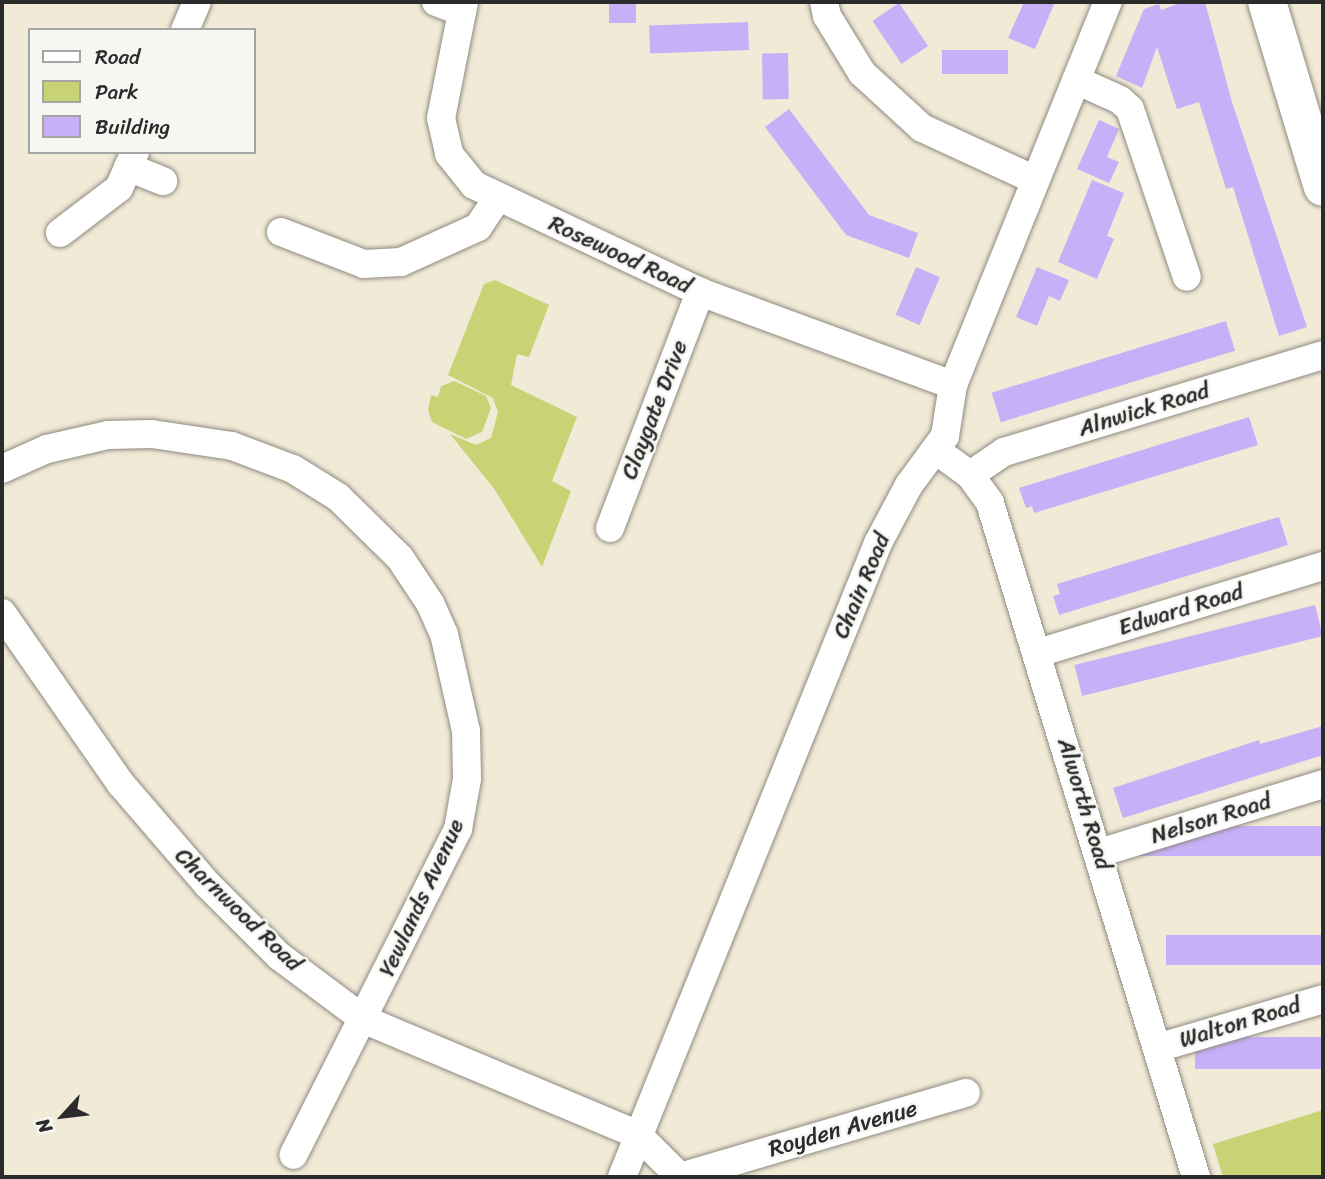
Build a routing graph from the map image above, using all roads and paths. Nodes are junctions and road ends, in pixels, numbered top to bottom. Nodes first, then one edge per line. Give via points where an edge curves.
1 (197, 2) edge
2 (436, 2) edge
3 (824, 2) edge
4 (1108, 2) edge
5 (1267, 2) edge
6 (463, 7) edge
7 (186, 28) edge
8 (1076, 80) junction
9 (131, 160) edge
10 (1033, 179) junction
11 (163, 181) dead end
12 (1323, 187) edge
13 (498, 197) junction
14 (297, 230) dead end
15 (60, 233) dead end
16 (1187, 277) dead end
17 (700, 292) junction
18 (1323, 355) edge
19 (953, 385) junction
20 (937, 451) junction
21 (2, 469) edge
22 (970, 475) junction
23 (610, 528) dead end
24 (1323, 566) edge
25 (2, 613) edge
26 (1038, 653) junction
27 (1323, 784) edge
28 (1099, 853) junction
29 (1323, 999) edge
30 (365, 1020) junction
31 (1157, 1048) junction
32 (966, 1093) dead end
33 (638, 1135) junction
34 (293, 1155) dead end
35 (622, 1177) edge
36 (680, 1177) edge
37 (1196, 1177) edge

1 - 7 street
2 - 6 street
3 - 10 street via 827,16 863,73 922,128
4 - 8 street, Chain Road
5 - 12 main road
6 - 13 street, Rosewood Road via 443,100 444,138 460,170 474,185
8 - 10 street, Chain Road
8 - 16 street via 1120,100 1136,119
9 - 11 street
9 - 15 street via 119,188
10 - 19 street, Chain Road
13 - 14 street via 478,227 401,262 365,264
13 - 17 street, Rosewood Road
17 - 19 street, Rosewood Road
17 - 23 street, Claygate Drive
18 - 22 street, Alnwick Road via 1004,452
19 - 20 street, Chain Road via 945,436
20 - 22 street, Alworth Road
20 - 33 street, Chain Road via 909,485 878,543
21 - 30 street, Yewlands Avenue via 47,449 108,435 152,434 232,446 293,469 338,497 400,558 430,603 462,698 467,779 458,829
22 - 26 street, Alworth Road via 990,503
24 - 26 street, Edward Road
25 - 30 street, Charnwood Road via 77,726 160,832 279,956
26 - 28 street, Alworth Road
27 - 28 street, Nelson Road
28 - 31 street, Alworth Road
29 - 31 street, Walton Road
30 - 33 street, Charnwood Road
30 - 34 street, Yewlands Avenue
31 - 37 street, Alworth Road
32 - 36 street, Royden Avenue
33 - 35 street, Chain Road
33 - 36 street

